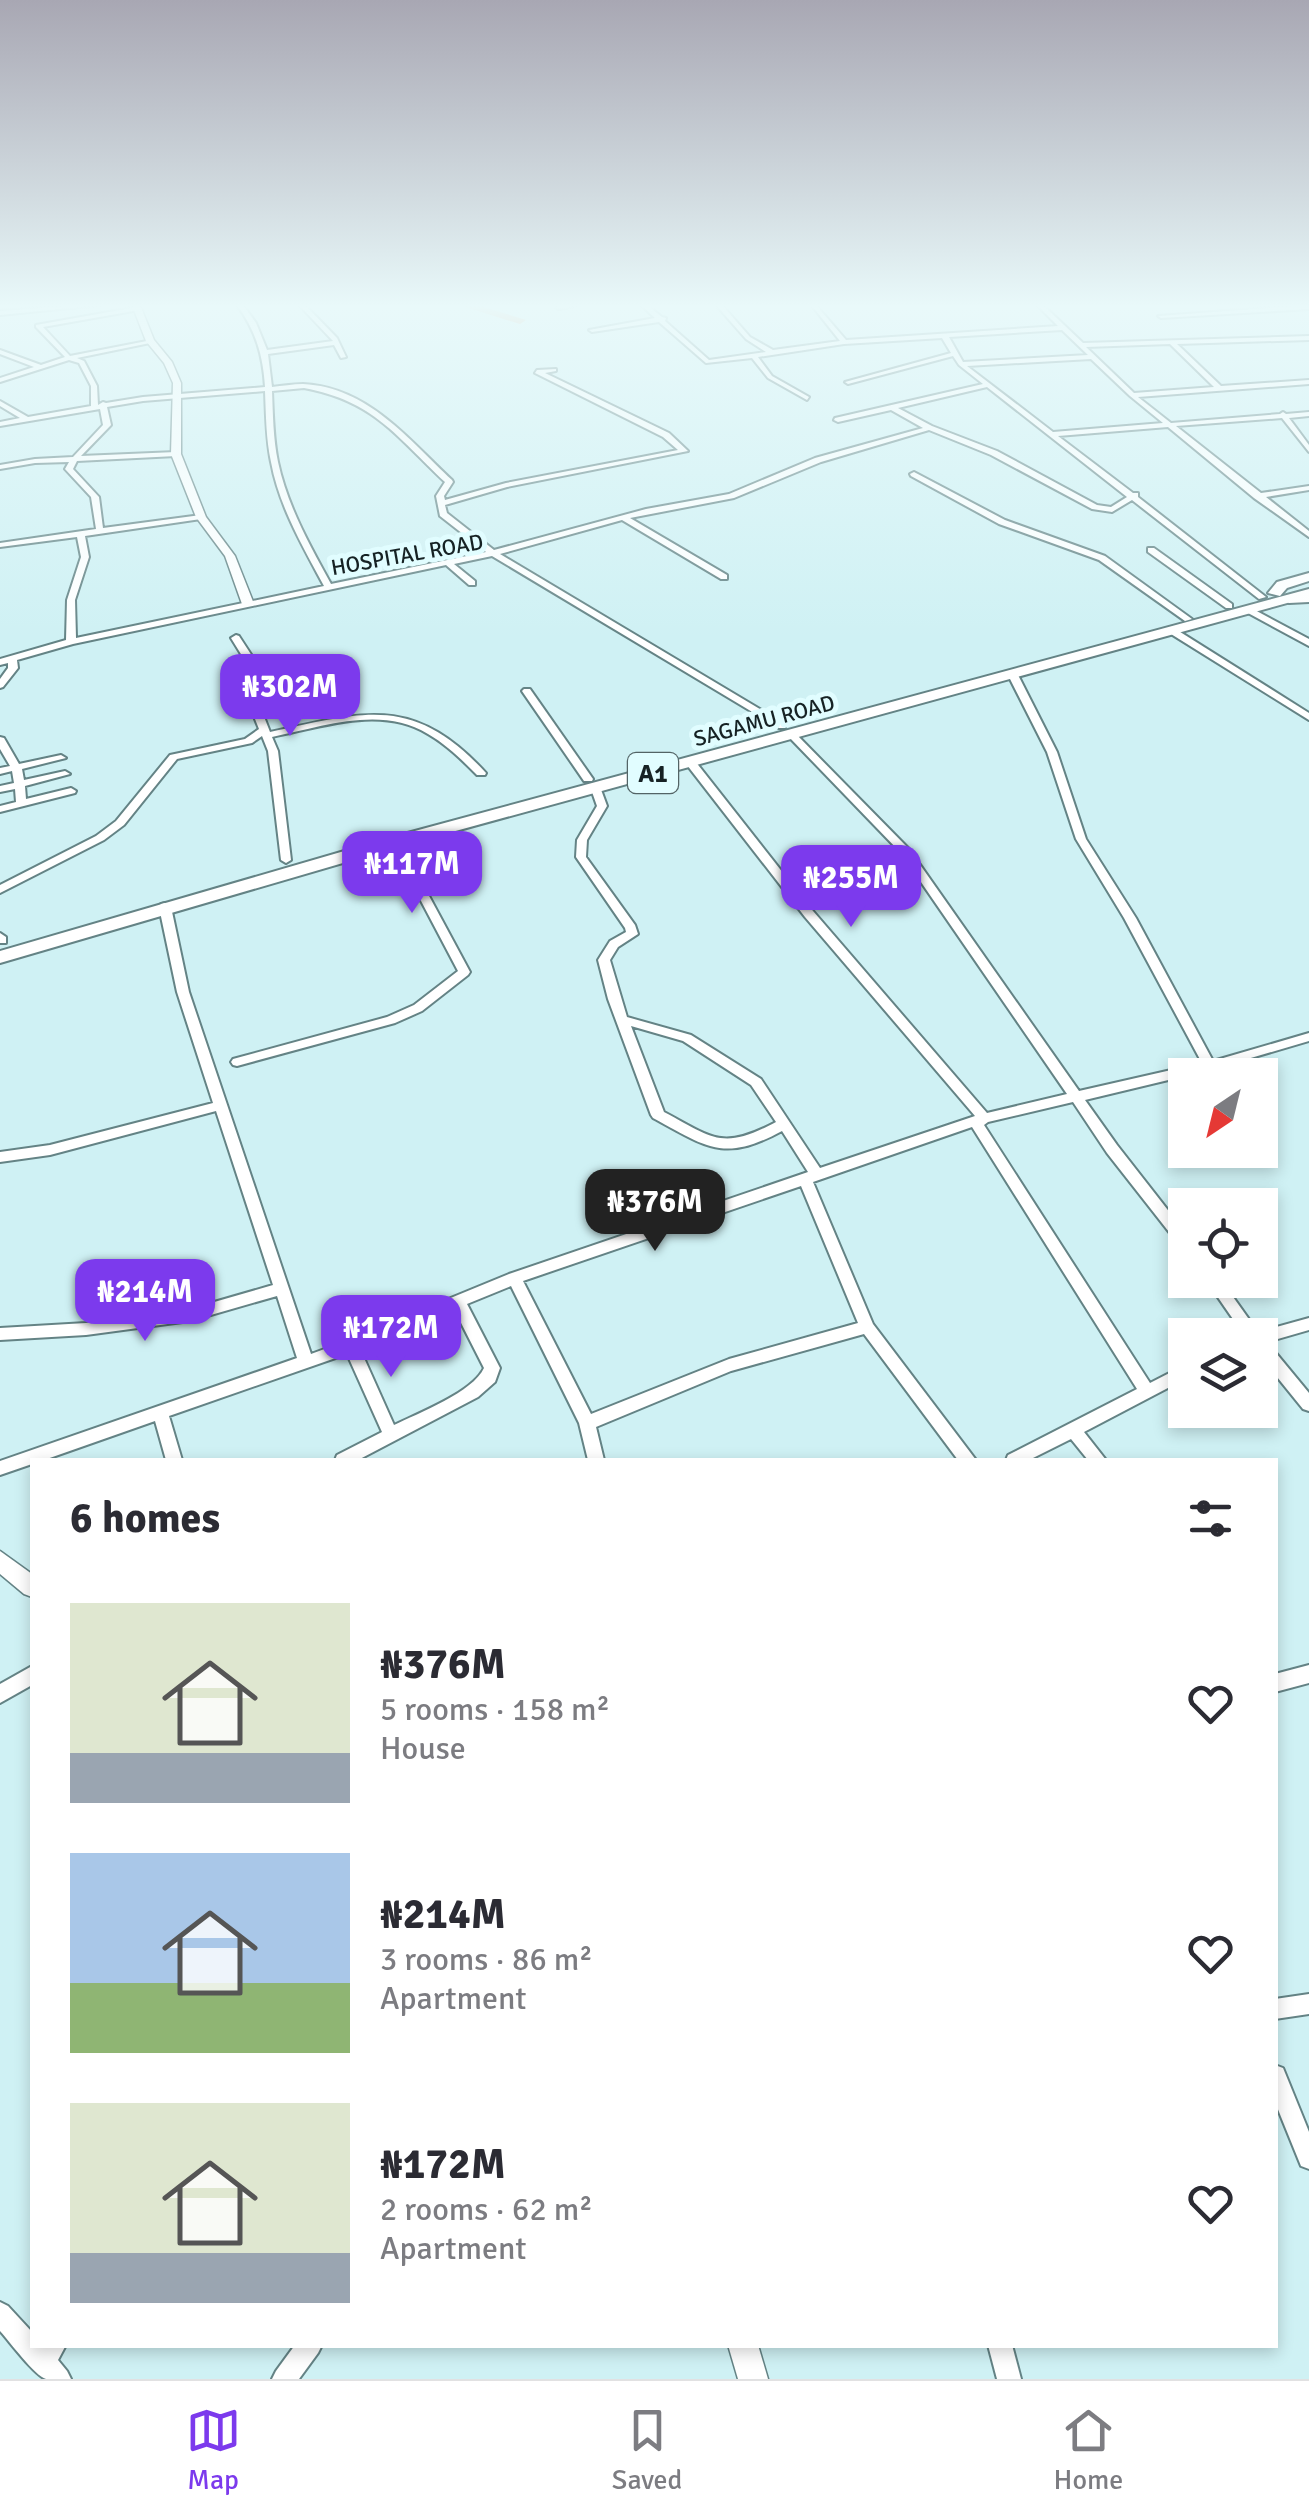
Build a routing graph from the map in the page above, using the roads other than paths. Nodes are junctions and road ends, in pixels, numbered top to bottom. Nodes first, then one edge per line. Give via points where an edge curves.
1 (21, 416) edge
2 (42, 416) edge
3 (103, 416) edge
4 (175, 416) edge
5 (270, 416) edge
6 (384, 416) edge
7 (627, 416) edge
8 (856, 416) edge
9 (907, 416) edge
10 (1028, 416) edge
11 (1159, 416) edge
12 (1264, 416) edge
13 (1284, 416) edge
14 (26, 419) junction
15 (838, 420) dead end
16 (0, 424) edge
17 (1172, 426) junction
18 (928, 428) junction
19 (1052, 434) junction
20 (1309, 450) edge
21 (176, 454) junction
22 (73, 460) junction
23 (0, 467) edge
24 (914, 474) dead end
25 (1309, 488) edge
26 (1134, 495) junction
27 (1257, 496) junction
28 (440, 504) junction
29 (201, 517) junction
30 (623, 517) junction
31 (100, 532) junction
32 (81, 535) junction
33 (1309, 535) edge
34 (0, 544) edge
35 (1151, 550) dead end
36 (493, 554) junction
37 (447, 562) junction
38 (724, 577) dead end
39 (472, 583) dead end
40 (328, 586) junction
41 (1292, 593) edge
42 (248, 604) junction
43 (1229, 606) junction
44 (1181, 626) junction
45 (236, 638) dead end
46 (71, 642) junction
47 (1309, 643) edge
48 (6, 661) edge
49 (1014, 675) junction
50 (0, 685) edge
51 (526, 691) dead end
52 (1309, 717) edge
53 (787, 731) junction
54 (266, 732) junction
55 (0, 740) edge
56 (248, 741) junction
57 (273, 751) junction
58 (5, 753) edge
59 (61, 758) dead end
60 (691, 763) junction
61 (17, 770) junction
62 (0, 771) edge
63 (65, 774) dead end
64 (481, 774) dead end
65 (592, 784) junction
66 (16, 786) junction
67 (0, 790) edge
68 (72, 791) dead end
69 (22, 804) junction
70 (0, 809) edge
71 (395, 842) junction
72 (286, 860) junction
73 (0, 890) edge
74 (166, 907) junction
75 (74, 927) junction
76 (0, 943) edge
77 (624, 1020) junction
78 (1309, 1037) edge
79 (1206, 1058) edge
80 (1237, 1058) edge
81 (237, 1062) dead end
82 (1168, 1076) edge
83 (1078, 1098) junction
84 (218, 1106) junction
85 (980, 1120) junction
86 (784, 1124) junction
87 (0, 1157) edge
88 (812, 1179) junction
89 (1168, 1219) edge
90 (514, 1278) junction
91 (279, 1289) junction
92 (457, 1300) junction
93 (1309, 1324) edge
94 (867, 1327) junction
95 (0, 1334) edge
96 (1278, 1335) edge
97 (351, 1346) junction
98 (306, 1362) junction
99 (1278, 1365) edge
100 (1168, 1380) edge
101 (1146, 1390) junction
102 (1309, 1404) edge
103 (160, 1411) junction
104 (587, 1423) junction
105 (1074, 1432) junction
106 (390, 1433) junction
107 (173, 1458) edge
108 (346, 1458) edge
109 (596, 1458) edge
110 (966, 1458) edge
111 (1018, 1458) edge
112 (1096, 1458) edge
113 (0, 1468) edge
114 (0, 1561) edge
115 (30, 1584) edge
116 (1309, 1674) edge
117 (30, 1675) edge
118 (1278, 1680) edge
119 (0, 1694) edge
120 (1309, 2004) edge
121 (1278, 2009) edge
122 (1278, 2083) edge
123 (1309, 2158) edge
124 (0, 2314) edge
125 (30, 2342) edge
126 (308, 2348) edge
127 (744, 2348) edge
128 (1001, 2348) edge
129 (284, 2379) edge
130 (753, 2379) edge
131 (1009, 2379) edge

1 - 14 street
2 - 14 street
3 - 22 street via 106,425
4 - 21 street
5 - 40 street via 276,468 293,518
6 - 28 street via 448,482
7 - 28 street via 684,451
8 - 15 street
9 - 18 street
10 - 19 street
11 - 17 street
12 - 17 street
13 - 20 street
14 - 16 street
17 - 19 street
17 - 27 street
18 - 26 street via 994,453 1095,507 1112,510
18 - 30 street via 818,460 731,496
19 - 26 street
21 - 22 street
21 - 29 street
22 - 23 street
22 - 31 street via 69,470 95,497
24 - 44 street via 1002,522 1102,558
25 - 27 street
26 - 41 street
27 - 33 street
28 - 36 street via 443,514
29 - 31 street
29 - 42 street via 230,556
30 - 36 street
30 - 38 street
31 - 32 street
32 - 34 street
32 - 46 street via 85,557 71,600
35 - 43 street
36 - 37 street, HOSPITAL ROAD
36 - 53 street, HOSPITAL ROAD
37 - 39 street
37 - 40 street, HOSPITAL ROAD
40 - 42 street, HOSPITAL ROAD
41 - 43 highway, SAGAMU ROAD / A1
41 - 44 highway, SAGAMU ROAD / A1
41 - 47 street
42 - 46 street, HOSPITAL ROAD
43 - 44 highway, SAGAMU ROAD / A1
44 - 49 highway, SAGAMU ROAD / A1
44 - 52 street
44 - 53 highway, SAGAMU ROAD / A1
45 - 54 street
46 - 48 street, HOSPITAL ROAD
48 - 50 street via 13,668
49 - 53 highway, SAGAMU ROAD / A1
49 - 79 street via 1052,752 1081,840
51 - 65 street
53 - 60 highway, SAGAMU ROAD / A1
53 - 65 highway, SAGAMU ROAD / A1
53 - 83 street, HOSPITAL ROAD via 905,851
54 - 56 street
54 - 57 street
54 - 64 street via 340,717 402,718 436,730
55 - 58 street
56 - 57 street
56 - 73 street via 174,756 120,823
57 - 72 street
58 - 61 street
59 - 61 street
60 - 65 highway, SAGAMU ROAD / A1
60 - 85 street
61 - 62 street
61 - 66 street
63 - 66 street
65 - 71 highway, SAGAMU ROAD / A1
65 - 72 highway, SAGAMU ROAD / A1
65 - 77 street via 602,806 582,840 582,857 631,928 604,960 610,996
66 - 67 street
66 - 69 street
68 - 69 street
69 - 70 street
71 - 74 highway, SAGAMU ROAD / A1
71 - 81 street via 464,972 418,1008 390,1020
72 - 75 highway, SAGAMU ROAD / A1
74 - 75 highway, SAGAMU ROAD / A1
74 - 84 street via 183,992
75 - 76 highway, SAGAMU ROAD / A1
77 - 86 street via 687,1038 715,1054 756,1082
77 - 86 street via 658,1115 724,1148 744,1147
78 - 80 street
82 - 83 street
83 - 85 street
83 - 89 street, HOSPITAL ROAD
84 - 87 street
84 - 91 street
85 - 88 street
85 - 101 street
86 - 88 street
88 - 90 street
88 - 94 street
90 - 92 street
90 - 104 street
91 - 95 street via 190,1315
91 - 98 street
92 - 97 street
92 - 106 street via 492,1368 490,1377 474,1392
93 - 96 street
94 - 104 street via 729,1366
94 - 110 street
97 - 98 street
97 - 106 street
98 - 103 street
99 - 102 street
100 - 101 street
101 - 105 street
103 - 107 street
103 - 113 street
104 - 109 street
105 - 111 street
105 - 112 street
106 - 108 street
114 - 115 street
116 - 118 street
117 - 119 street
120 - 121 street
122 - 123 street
124 - 125 street
126 - 129 street
127 - 130 street
128 - 131 street

